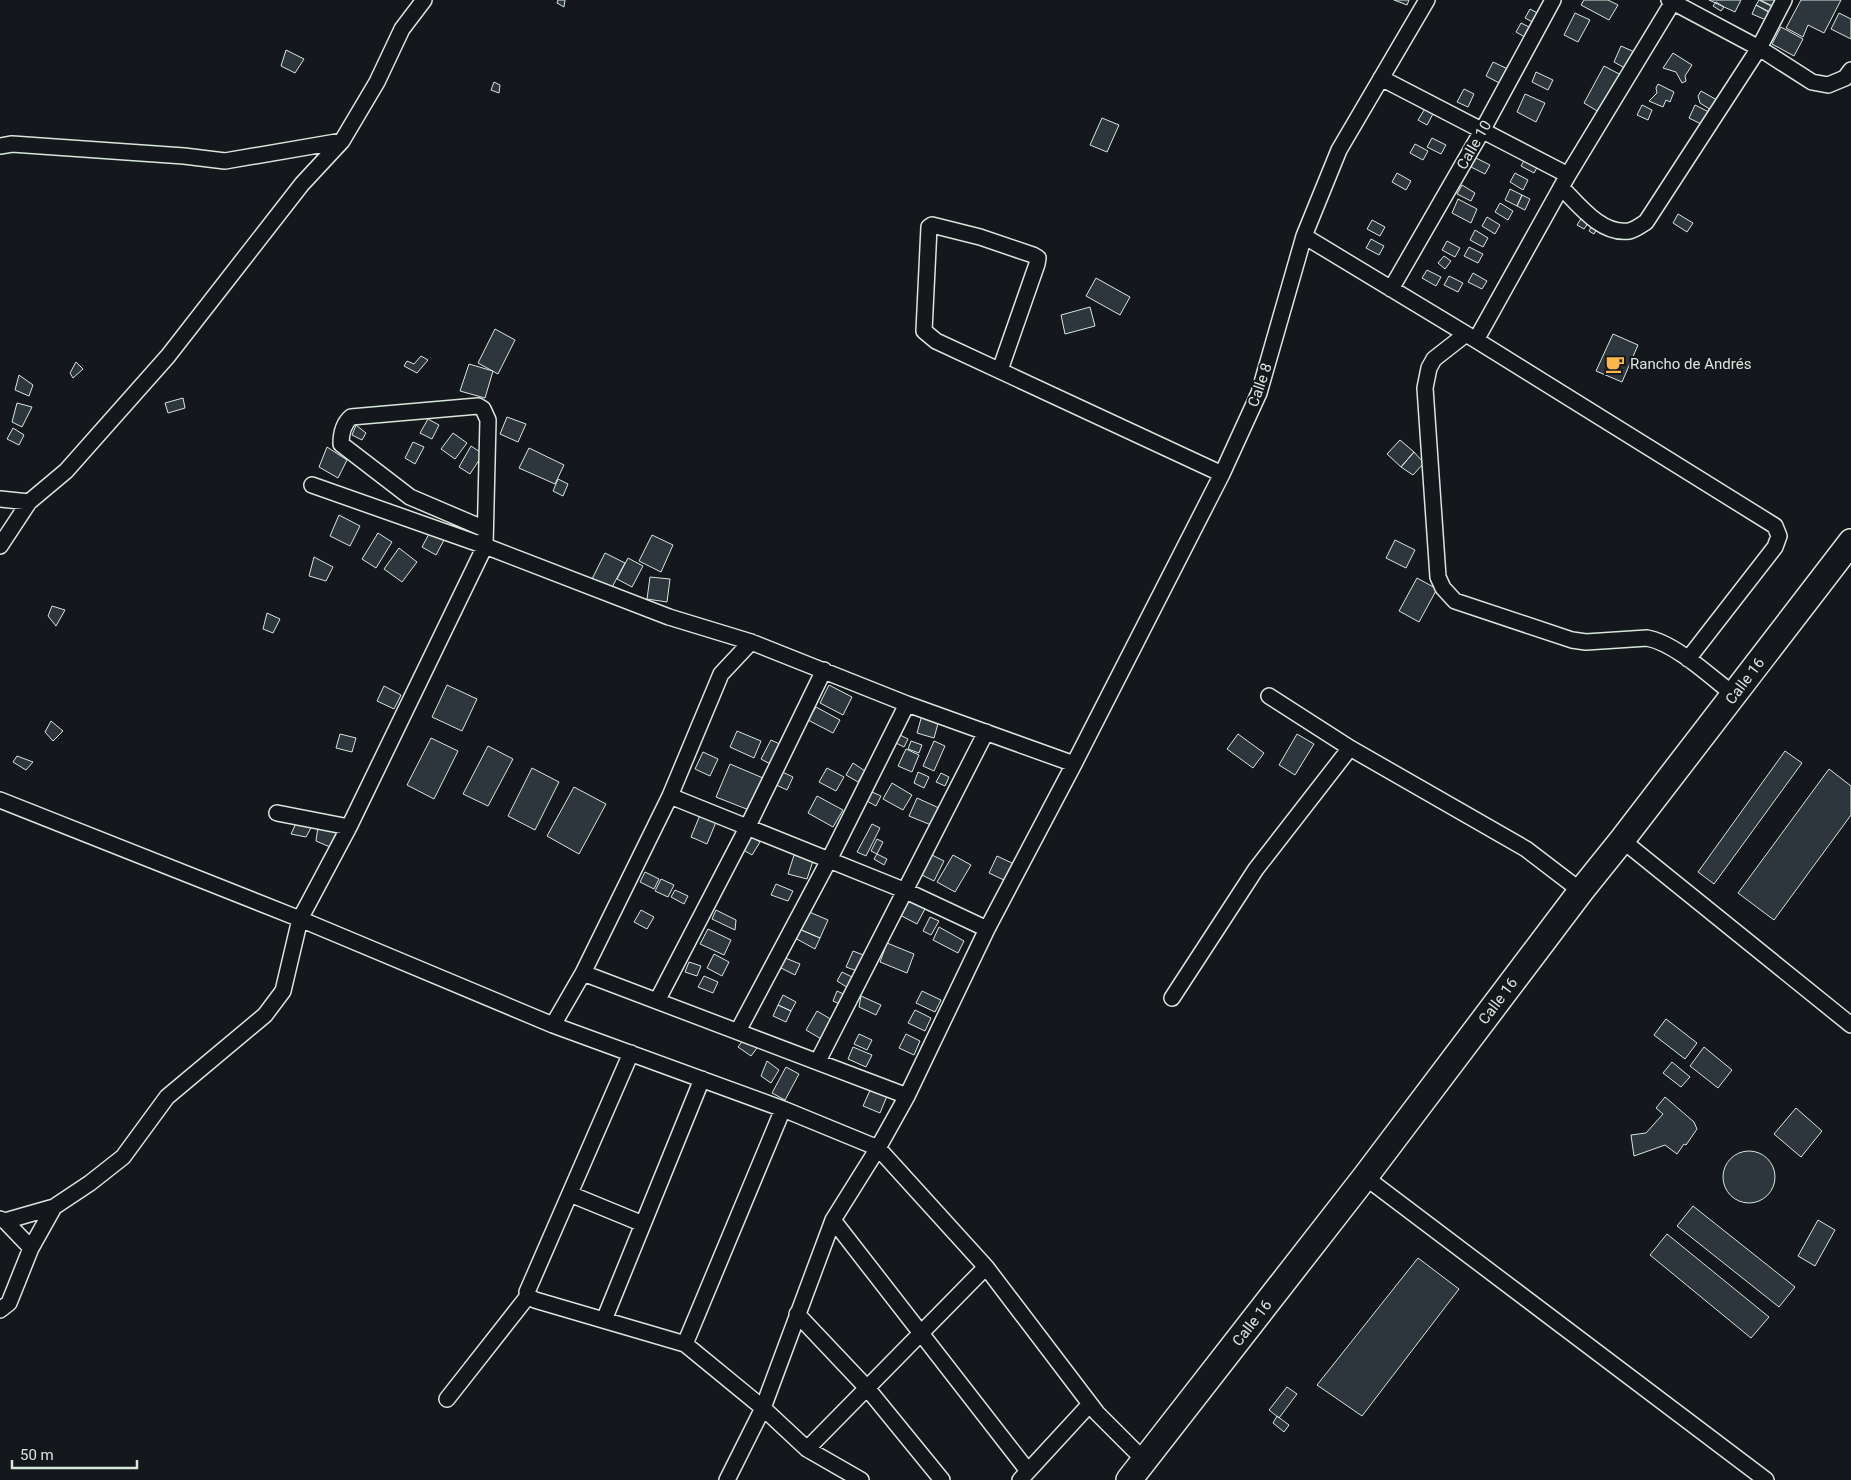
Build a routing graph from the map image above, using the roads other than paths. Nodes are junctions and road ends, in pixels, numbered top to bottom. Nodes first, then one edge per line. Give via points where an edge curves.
1 (424, 0) edge
2 (1427, 0) edge
3 (1553, 0) edge
4 (1784, 0) edge
5 (1672, 1) edge
6 (1759, 48) junction
7 (1851, 70) edge
8 (1381, 78) junction
9 (1482, 130) junction
10 (342, 141) junction
11 (0, 146) edge
12 (1564, 181) junction
13 (1304, 236) junction
14 (1391, 289) junction
15 (1471, 337) junction
16 (1000, 370) junction
17 (1222, 474) junction
18 (312, 485) dead end
19 (0, 499) edge
20 (29, 502) junction
21 (485, 529) junction
22 (1851, 542) edge
23 (0, 546) edge
24 (485, 546) junction
25 (751, 642) junction
26 (1692, 662) junction
27 (824, 670) junction
28 (1734, 695) junction
29 (1269, 696) dead end
30 (907, 704) junction
31 (986, 732) junction
32 (1350, 748) junction
33 (1074, 764) junction
34 (670, 796) junction
35 (0, 800) edge
36 (277, 813) dead end
37 (350, 827) junction
38 (747, 828) junction
39 (1622, 840) junction
40 (829, 860) junction
41 (1572, 883) junction
42 (906, 892) junction
43 (300, 919) junction
44 (987, 929) junction
45 (583, 973) junction
46 (1172, 998) dead end
47 (657, 1001) junction
48 (553, 1025) junction
49 (1851, 1025) edge
50 (738, 1031) junction
51 (631, 1053) junction
52 (818, 1061) junction
53 (702, 1079) junction
54 (907, 1096) junction
55 (783, 1109) junction
56 (878, 1148) junction
57 (1366, 1177) junction
58 (570, 1194) junction
59 (54, 1207) junction
60 (2, 1220) edge
61 (833, 1220) junction
62 (643, 1224) junction
63 (31, 1248) junction
64 (986, 1267) junction
65 (528, 1296) junction
66 (0, 1310) edge
67 (797, 1314) junction
68 (604, 1320) junction
69 (920, 1334) junction
70 (685, 1344) junction
71 (868, 1388) junction
72 (447, 1399) dead end
73 (763, 1408) junction
74 (1093, 1409) junction
75 (807, 1449) junction
76 (1144, 1460) junction
77 (1024, 1476) edge
78 (728, 1480) edge
79 (861, 1480) edge
80 (942, 1480) edge
81 (1129, 1480) edge
82 (1766, 1480) edge

1 - 10 street via 402,29 377,82
2 - 8 street, Calle 8
3 - 9 street, Calle 10
4 - 6 street
5 - 6 street
5 - 12 street
6 - 7 street via 1812,82 1828,85 1845,78
6 - 12 street via 1646,222 1631,231 1618,231 1596,222
8 - 9 street
8 - 13 street, Calle 8 via 1339,150
9 - 12 street
9 - 14 street, Calle 10
10 - 11 street via 225,160 12,144
10 - 20 street via 302,184 168,356 66,471
12 - 15 street
13 - 14 street
13 - 17 street, Calle 8 via 1259,393
14 - 15 street
15 - 26 street via 1775,526 1779,536 1775,547
15 - 26 street via 1434,359 1426,388 1438,577 1443,588 1455,601 1572,640 1655,639
16 - 16 street via 1038,258 980,237 932,225 929,227 924,331 936,341
16 - 17 street
17 - 33 street, Calle 8
18 - 24 street
19 - 20 street
20 - 23 street
21 - 21 street via 488,420 483,408 361,416 347,420 340,444 410,497
21 - 24 street
22 - 28 highway, Calle 16
24 - 25 street via 669,617
24 - 37 street
25 - 27 street
25 - 34 street via 721,674
26 - 28 street
27 - 30 street
27 - 38 street
28 - 39 highway, Calle 16
29 - 32 street
30 - 31 street
30 - 40 street
31 - 33 street
31 - 42 street
32 - 41 street via 1526,849
32 - 46 street via 1256,869
33 - 44 street, Calle 8
34 - 38 street
34 - 45 street
35 - 43 street
36 - 37 street
37 - 43 street
38 - 40 street
38 - 47 street
39 - 41 highway, Calle 16
39 - 49 street
40 - 42 street
40 - 50 street
41 - 57 highway, Calle 16
42 - 44 street
42 - 52 street
43 - 48 street
43 - 59 street via 283,991 265,1015 167,1097 123,1157
44 - 54 street, Calle 8
45 - 47 street
45 - 48 street
47 - 50 street
48 - 51 street
50 - 52 street
51 - 53 street
51 - 58 street
52 - 54 street
53 - 55 street
53 - 62 street
54 - 56 street, Calle 8
55 - 56 street
55 - 70 street
56 - 61 street, Calle 8
56 - 64 street
57 - 76 highway, Calle 16
57 - 82 street
58 - 62 street
58 - 65 street
59 - 60 street
59 - 63 street
60 - 63 street
61 - 67 street, Calle 8
61 - 69 street
62 - 68 street
63 - 66 street via 9,1303
64 - 69 street
64 - 74 street
65 - 68 street
65 - 72 street
67 - 71 street
67 - 73 street, Calle 8
68 - 70 street
69 - 71 street
69 - 77 street
70 - 73 street
71 - 75 street
71 - 80 street
73 - 75 street
73 - 78 street, Calle 8
74 - 76 street
74 - 77 street
75 - 79 street
76 - 81 highway, Calle 16

